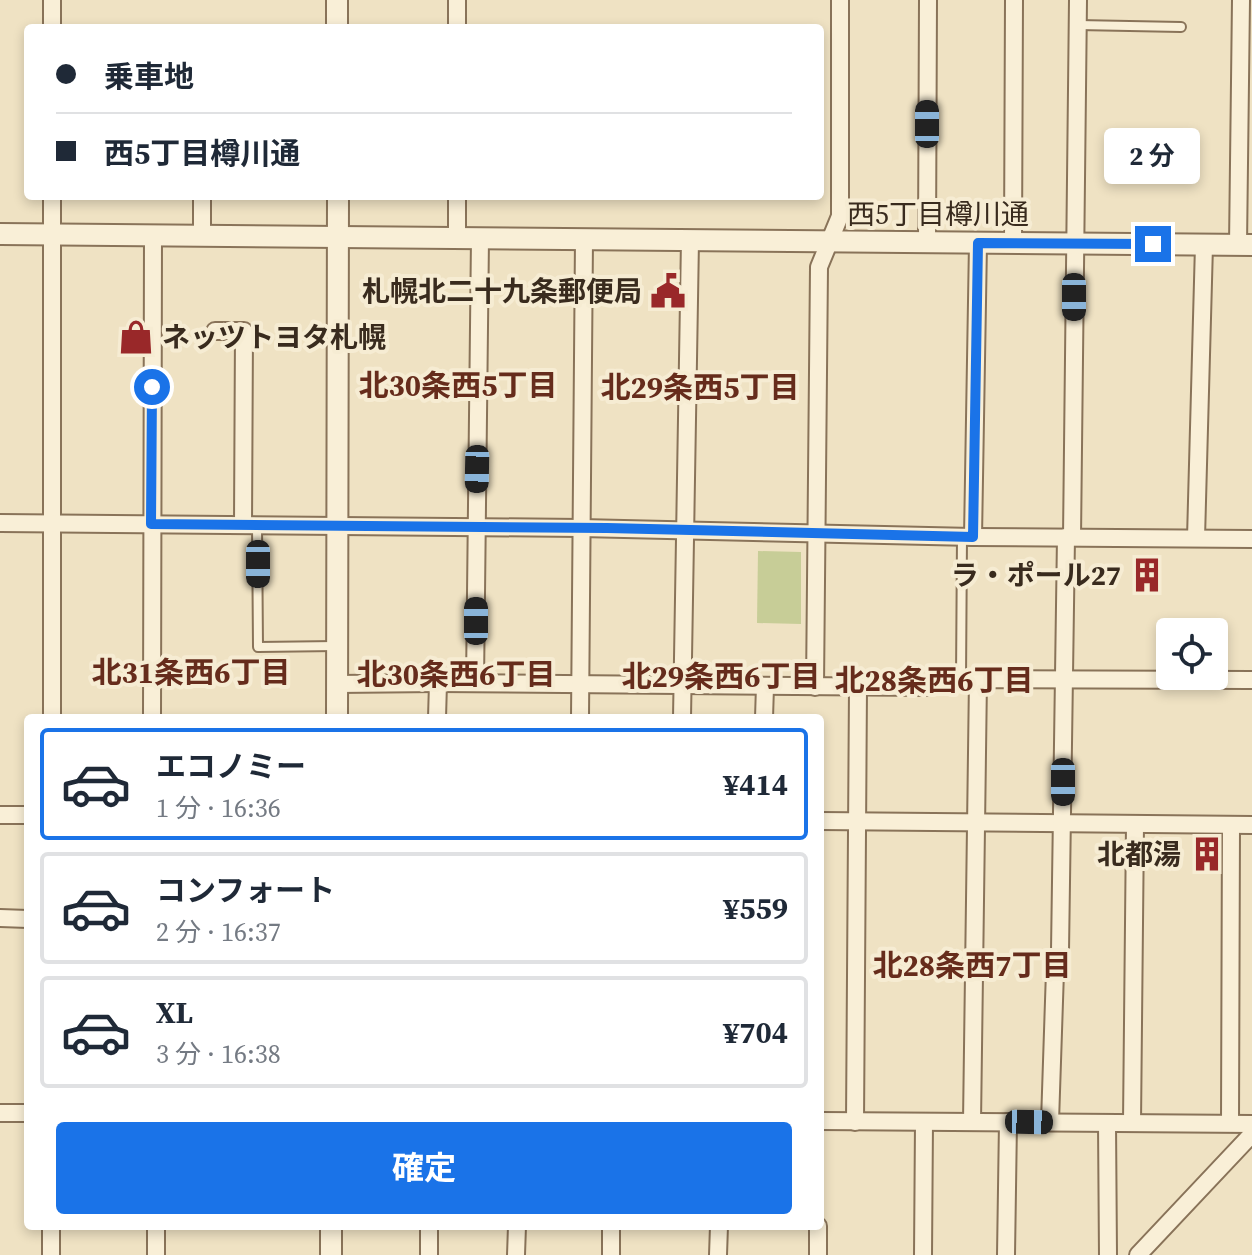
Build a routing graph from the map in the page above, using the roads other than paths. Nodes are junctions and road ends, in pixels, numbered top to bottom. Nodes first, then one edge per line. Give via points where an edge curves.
1 (52, 0) edge
2 (337, 0) edge
3 (457, 0) edge
4 (840, 0) edge
5 (928, 0) edge
6 (1014, 0) edge
7 (1078, 0) edge
8 (1241, 0) edge
9 (52, 24) edge
10 (337, 24) edge
11 (457, 24) edge
12 (1077, 25) junction
13 (1181, 27) dead end
14 (52, 200) edge
15 (202, 200) edge
16 (338, 200) edge
17 (457, 200) edge
18 (0, 234) edge
19 (52, 235) junction
20 (153, 236) junction
21 (202, 236) junction
22 (338, 238) junction
23 (457, 238) junction
24 (480, 238) junction
25 (584, 239) junction
26 (690, 240) junction
27 (829, 241) junction
28 (927, 242) junction
29 (978, 243) junction
30 (1013, 243) junction
31 (1074, 243) junction
32 (1204, 245) junction
33 (1245, 245) edge
34 (215, 331) dead end
35 (0, 523) edge
36 (53, 523) junction
37 (151, 524) junction
38 (250, 525) junction
39 (338, 526) junction
40 (476, 527) junction
41 (581, 528) junction
42 (685, 530) junction
43 (816, 532) junction
44 (968, 537) junction
45 (1069, 537) junction
46 (1196, 538) junction
47 (1252, 539) edge
48 (337, 646) junction
49 (969, 678) junction
50 (1064, 679) junction
51 (1252, 680) edge
52 (438, 683) junction
53 (475, 683) junction
54 (337, 684) junction
55 (580, 685) junction
56 (682, 686) junction
57 (765, 686) junction
58 (815, 687) junction
59 (858, 688) junction
60 (52, 714) edge
61 (152, 714) edge
62 (337, 714) edge
63 (437, 714) edge
64 (580, 714) edge
65 (682, 714) edge
66 (764, 714) edge
67 (0, 815) edge
68 (24, 815) edge
69 (824, 821) edge
70 (857, 821) junction
71 (976, 822) junction
72 (1063, 823) junction
73 (1135, 824) junction
74 (1231, 825) junction
75 (1252, 825) edge
76 (0, 918) edge
77 (24, 919) edge
78 (0, 1113) edge
79 (24, 1113) edge
80 (824, 1121) edge
81 (855, 1122) junction
82 (924, 1122) junction
83 (972, 1122) junction
84 (1008, 1122) junction
85 (1050, 1122) junction
86 (1107, 1123) junction
87 (1132, 1123) junction
88 (1230, 1123) junction
89 (1252, 1124) edge
90 (1252, 1134) edge
91 (51, 1230) edge
92 (156, 1230) edge
93 (331, 1230) edge
94 (429, 1230) edge
95 (517, 1230) edge
96 (611, 1230) edge
97 (719, 1230) edge
98 (818, 1230) edge
99 (51, 1255) edge
100 (156, 1255) edge
101 (331, 1255) edge
102 (429, 1255) edge
103 (516, 1255) edge
104 (611, 1255) edge
105 (718, 1255) edge
106 (818, 1255) edge
107 (923, 1255) edge
108 (1006, 1255) edge
109 (1108, 1255) edge
110 (1138, 1255) edge

1 - 9 street
2 - 10 street
3 - 11 street
4 - 27 street via 840,216
5 - 28 street
6 - 30 street
7 - 12 street
8 - 33 street
12 - 13 lane
12 - 31 street
14 - 19 street
15 - 21 street
16 - 22 street
17 - 23 street
18 - 19 street, 西5丁目樽川通
19 - 20 street, 西5丁目樽川通
19 - 36 street
20 - 21 street, 西5丁目樽川通
20 - 37 street
21 - 22 street, 西5丁目樽川通
22 - 23 street, 西5丁目樽川通
22 - 39 street
23 - 24 street, 西5丁目樽川通
24 - 25 street, 西5丁目樽川通
24 - 40 street
25 - 26 street, 西5丁目樽川通
25 - 41 street
26 - 27 street, 西5丁目樽川通
26 - 42 street
27 - 28 street, 西5丁目樽川通
27 - 43 street via 819,267
28 - 29 street, 西5丁目樽川通
29 - 30 street, 西5丁目樽川通
29 - 44 street
30 - 31 street, 西5丁目樽川通
31 - 32 street, 西5丁目樽川通
31 - 45 street
32 - 33 street, 西5丁目樽川通
32 - 46 street
34 - 38 street via 244,331
35 - 36 street
36 - 37 street
36 - 60 street
37 - 38 street
37 - 61 street
38 - 39 street
38 - 48 lane via 258,647
39 - 40 street
39 - 48 street
40 - 41 street
40 - 53 street
41 - 42 street
41 - 55 street
42 - 43 street
42 - 56 street
43 - 44 street
43 - 58 street
44 - 45 street
44 - 49 lane
45 - 46 street
45 - 50 street
46 - 47 street
48 - 54 street
49 - 50 street
49 - 59 street via 940,679 928,687
49 - 71 street
50 - 51 street
50 - 72 street
52 - 53 street
52 - 54 street
52 - 63 street
53 - 55 street
54 - 62 street
55 - 56 street
55 - 64 street
56 - 57 street
56 - 65 street
57 - 58 street
57 - 66 street
58 - 59 street
59 - 70 street
67 - 68 street
69 - 70 street
70 - 71 street
70 - 81 street
71 - 72 street
71 - 83 street
72 - 73 street
72 - 85 street
73 - 74 street
73 - 87 street
74 - 75 street
74 - 88 street
76 - 77 street
78 - 79 street
80 - 81 street
81 - 82 street
82 - 83 street
82 - 107 street
83 - 84 street
84 - 85 street
84 - 108 street
85 - 86 street
86 - 87 street
86 - 109 street
87 - 88 street
88 - 89 street
90 - 110 street
91 - 99 street
92 - 100 street
93 - 101 street
94 - 102 street
95 - 103 street
96 - 104 street
97 - 105 street
98 - 106 street

